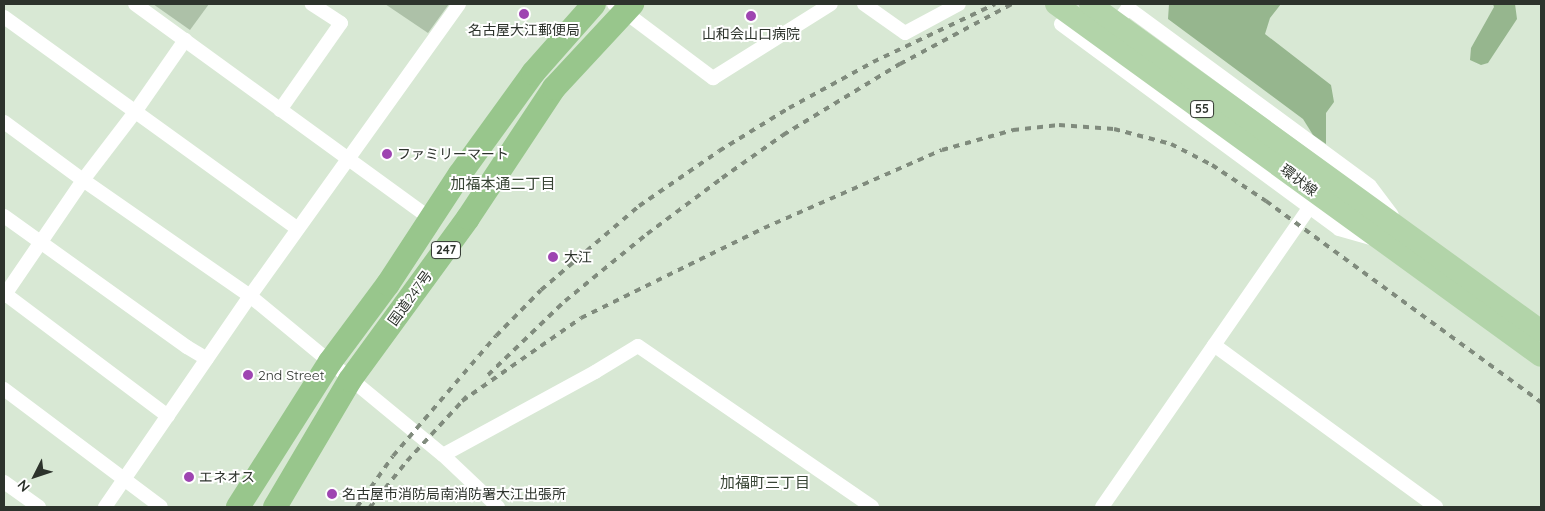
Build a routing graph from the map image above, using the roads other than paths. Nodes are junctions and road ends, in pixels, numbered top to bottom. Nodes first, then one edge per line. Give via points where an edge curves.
1 (135, 4) edge
2 (312, 4) edge
3 (459, 4) edge
4 (594, 4) edge
5 (831, 4) edge
6 (864, 4) edge
7 (959, 4) edge
8 (1090, 4) edge
9 (623, 7) edge
10 (1058, 14) edge
11 (4, 17) edge
12 (185, 40) junction
13 (1097, 50) junction
14 (280, 110) junction
15 (136, 112) junction
16 (4, 122) edge
17 (348, 157) junction
18 (83, 180) junction
19 (1310, 207) junction
20 (1353, 207) junction
21 (4, 216) edge
22 (430, 218) junction
23 (298, 228) junction
24 (1401, 228) junction
25 (1380, 241) junction
26 (41, 244) junction
27 (4, 294) edge
28 (250, 296) junction
29 (1541, 331) edge
30 (1214, 345) junction
31 (1541, 356) edge
32 (206, 359) junction
33 (330, 362) junction
34 (350, 380) junction
35 (4, 389) edge
36 (168, 416) junction
37 (443, 455) junction
38 (125, 479) junction
39 (4, 482) edge
40 (38, 507) edge
41 (105, 507) edge
42 (161, 507) edge
43 (238, 507) edge
44 (275, 507) edge
45 (498, 507) edge
46 (872, 507) edge
47 (1102, 507) edge
48 (1436, 507) edge

1 - 12 street
2 - 14 street via 340,23
3 - 17 street
4 - 22 highway, 国道247号 / 247 via 533,73
5 - 9 street via 713,78
6 - 7 street via 905,33
8 - 20 main road, 環状線 / 55
9 - 34 highway, 国道247号 / 247 via 554,88 468,218
10 - 13 street
10 - 20 main road, 環状線 / 55
11 - 15 street
12 - 14 street
12 - 15 street
13 - 19 street
13 - 24 street via 1128,8 1370,186
14 - 17 street
15 - 18 street
15 - 23 street
16 - 18 street
17 - 22 street
17 - 23 street
18 - 26 street
18 - 28 street
19 - 25 street via 1339,229
19 - 30 street
20 - 24 main road, 環状線 / 55
20 - 25 main road, 環状線 / 55
21 - 26 street
22 - 33 highway, 国道247号 / 247 via 388,284
23 - 28 street
24 - 29 main road, 環状線 / 55
25 - 31 main road, 環状線 / 55
26 - 27 street
26 - 32 street
27 - 36 street
28 - 32 street
28 - 33 street
30 - 47 street
30 - 48 street
32 - 36 street
33 - 34 street
33 - 43 highway, 国道247号 / 247
34 - 37 street
34 - 44 highway, 国道247号 / 247
35 - 38 street
36 - 38 street
37 - 45 street
37 - 46 street via 638,346
38 - 41 street
38 - 42 street
39 - 40 street

